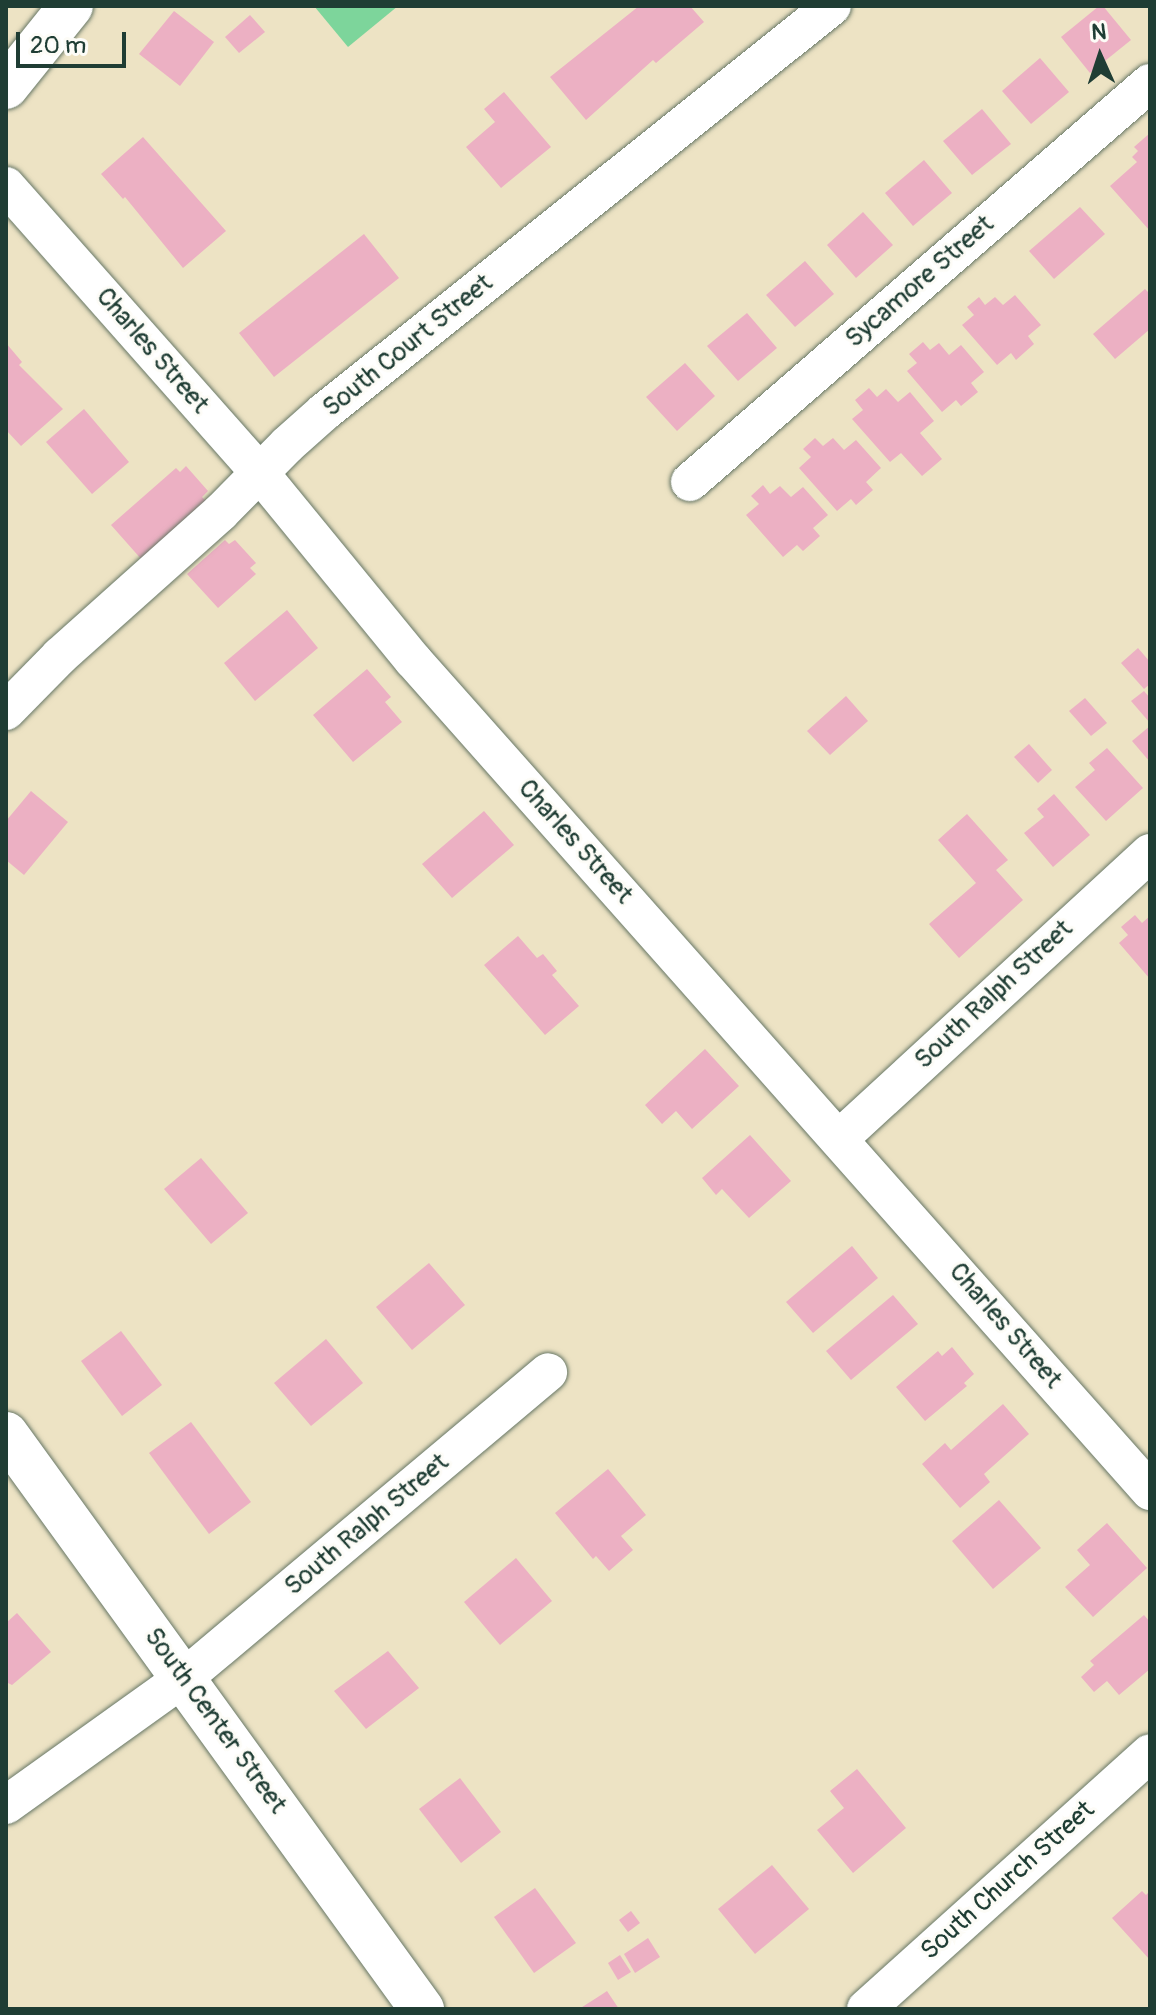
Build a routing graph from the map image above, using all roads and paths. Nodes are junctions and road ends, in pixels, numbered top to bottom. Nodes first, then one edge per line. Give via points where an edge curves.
1 (71, 6) edge
2 (832, 6) edge
3 (1150, 83) edge
4 (6, 87) edge
5 (6, 186) edge
6 (259, 472) junction
7 (690, 482) dead end
8 (6, 711) edge
9 (1150, 853) edge
10 (840, 1138) junction
11 (548, 1372) dead end
12 (6, 1434) edge
13 (1150, 1491) edge
14 (185, 1677) junction
15 (1150, 1753) edge
16 (6, 1805) edge
17 (422, 2009) edge
18 (866, 2009) edge

1 - 4 street
2 - 6 street, South Court Street via 324,412
3 - 7 street, Sycamore Street
5 - 6 street, Charles Street
6 - 8 street, South Court Street
6 - 10 street, Charles Street via 413,660
9 - 10 street, South Ralph Street
10 - 13 street, Charles Street
11 - 14 street, South Ralph Street
12 - 14 street, South Center Street
14 - 16 street, South Ralph Street
14 - 17 street, South Center Street
15 - 18 street, South Church Street

